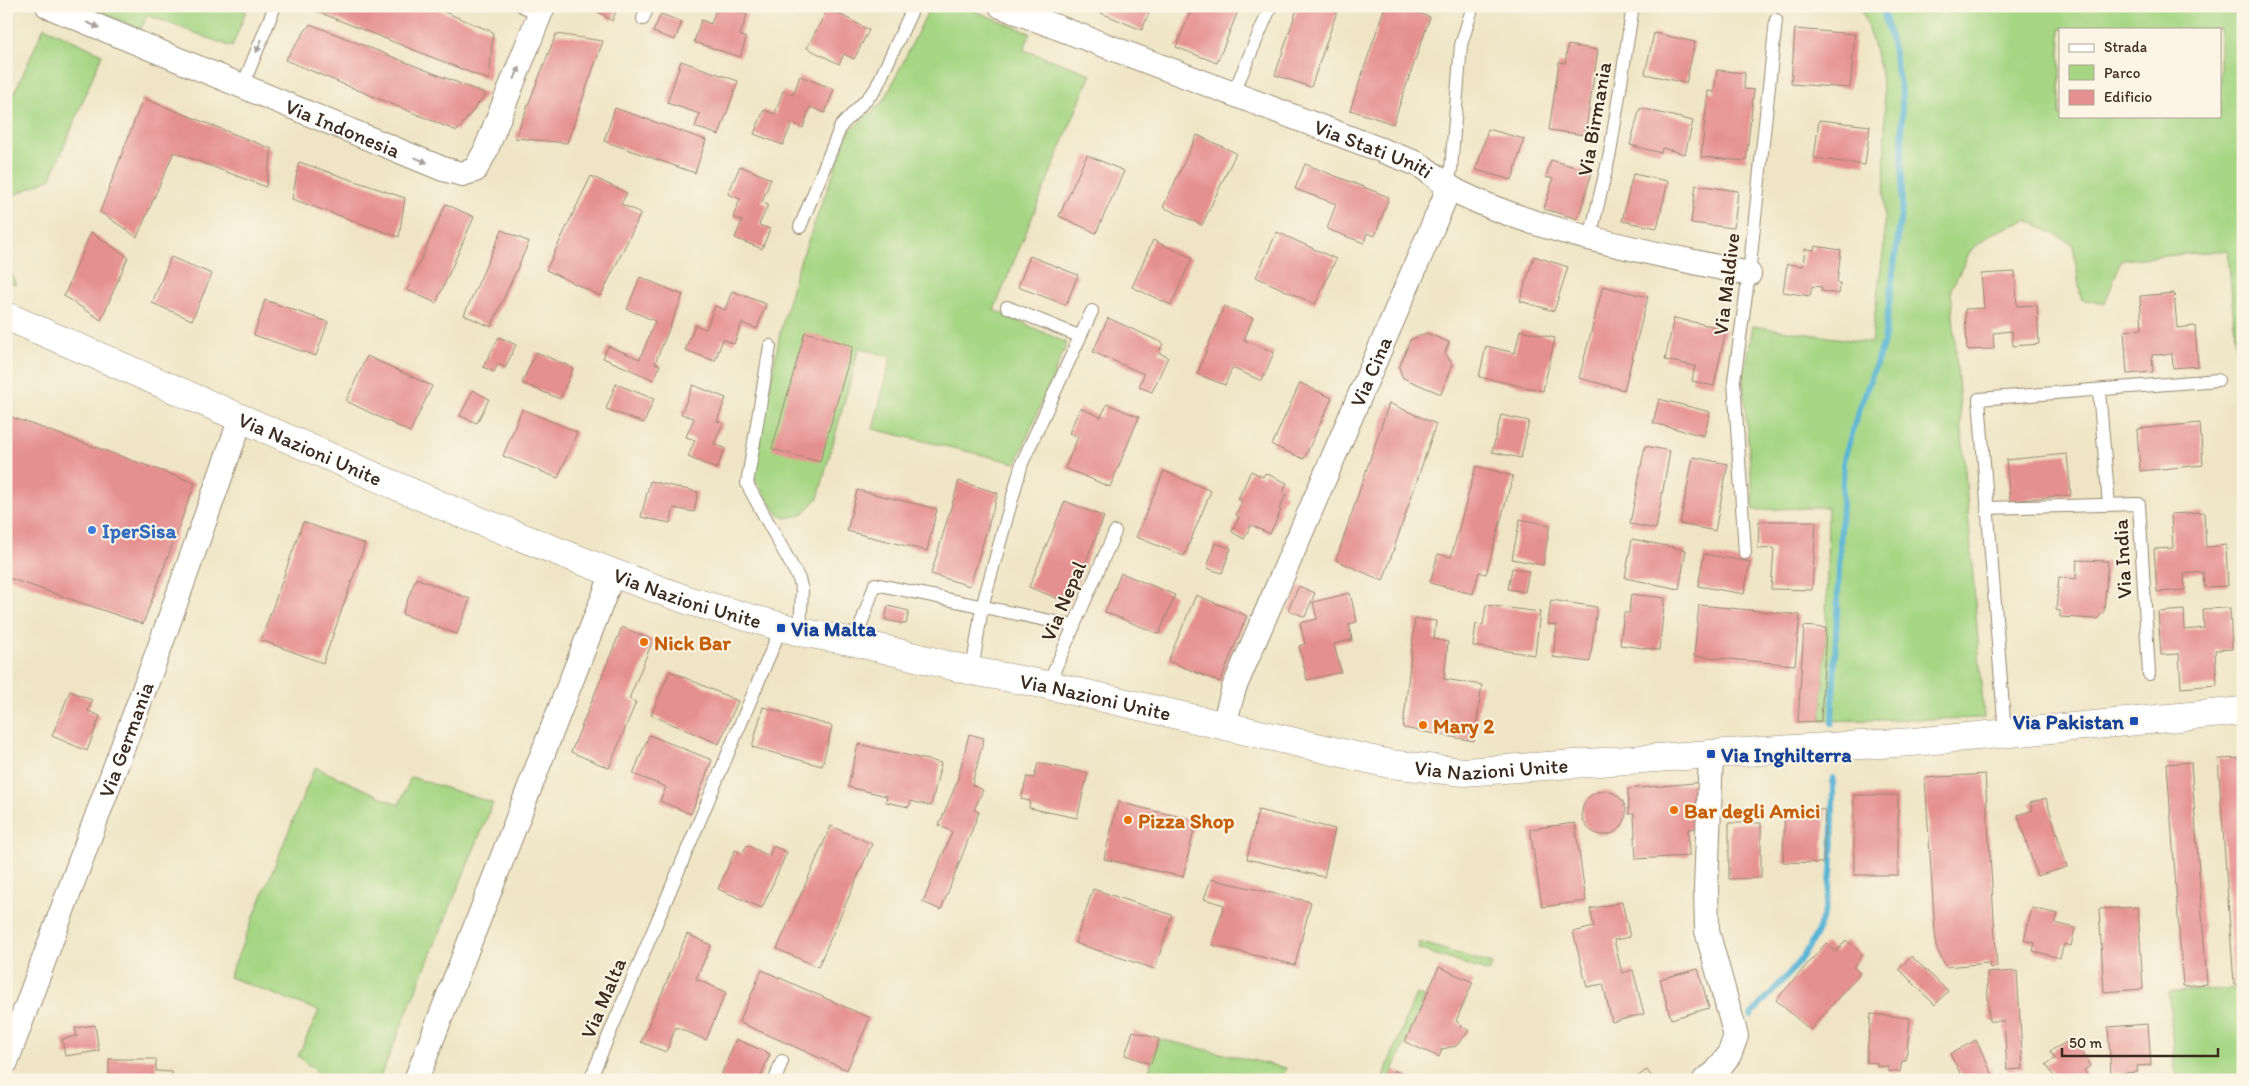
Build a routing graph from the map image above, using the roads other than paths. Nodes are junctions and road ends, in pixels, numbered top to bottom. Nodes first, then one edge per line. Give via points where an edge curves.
1 (48, 6) edge
2 (275, 6) edge
3 (648, 6) edge
4 (914, 6) edge
5 (1001, 6) edge
6 (1270, 6) edge
7 (1473, 6) edge
8 (1633, 6) edge
9 (535, 9) edge
10 (643, 19) dead end
11 (1776, 20) dead end
12 (243, 85) junction
13 (1233, 94) junction
14 (1448, 186) junction
15 (800, 227) dead end
16 (1590, 238) junction
17 (1749, 274) junction
18 (1007, 307) dead end
19 (1092, 311) dead end
20 (8, 321) edge
21 (1079, 336) junction
22 (770, 346) dead end
23 (2218, 380) dead end
24 (2099, 391) junction
25 (242, 418) junction
26 (2109, 505) junction
27 (1987, 508) junction
28 (1115, 532) dead end
29 (1745, 553) dead end
30 (613, 573) junction
31 (982, 607) junction
32 (1074, 626) junction
33 (790, 630) junction
34 (855, 642) junction
35 (972, 670) junction
36 (2149, 674) dead end
37 (1048, 685) junction
38 (2243, 711) edge
39 (1224, 724) junction
40 (2005, 733) junction
41 (1711, 754) junction
42 (782, 1061) dead end
43 (6, 1062) edge
44 (416, 1080) edge
45 (590, 1080) edge
46 (776, 1080) edge
47 (1705, 1080) edge

1 -> 12 street, Via Indonesia
2 -> 12 lane
3 - 10 lane
4 - 15 lane via 875,90 841,126
5 - 13 street, Via Stati Uniti
6 - 13 lane
7 - 14 lane, Via Cina via 1461,45
8 - 16 lane, Via Birmania via 1610,153
12 -> 9 street, Via Indonesia via 443,169 468,173 475,170 485,152
11 - 17 lane, Via Maldive
13 - 14 street, Via Stati Uniti via 1418,164
14 - 16 street, Via Stati Uniti via 1523,218
14 - 39 street, Via Cina via 1234,688
16 - 17 street, Via Stati Uniti
17 - 29 lane, Via Maldive via 1734,380
18 - 21 lane
19 - 21 lane
20 - 25 street, Via Nazioni Unite
21 - 31 lane via 1022,463
22 - 33 lane via 747,484 799,579 802,590
23 - 24 lane
24 - 26 lane
24 - 27 lane via 1979,399
25 - 30 street, Via Nazioni Unite via 452,510
25 - 43 street, Via Germania
26 - 27 lane, Via India
26 - 36 lane, Via India via 2139,504
27 - 40 lane
28 - 32 lane, Via Nepal
30 - 33 street, Via Nazioni Unite
30 - 44 street
31 - 32 lane
31 - 34 lane via 875,584
31 - 35 lane
32 - 37 lane, Via Nepal
33 - 34 street, Via Nazioni Unite
33 - 45 lane, Via Malta
34 - 35 street, Via Nazioni Unite
35 - 37 street, Via Nazioni Unite
37 - 39 street, Via Nazioni Unite
38 - 40 street, Via Nazioni Unite
39 - 41 street, Via Nazioni Unite via 1390,764 1464,772
40 - 41 street, Via Nazioni Unite
41 - 47 street via 1706,888 1708,931 1736,1036 1730,1056
42 - 46 lane

